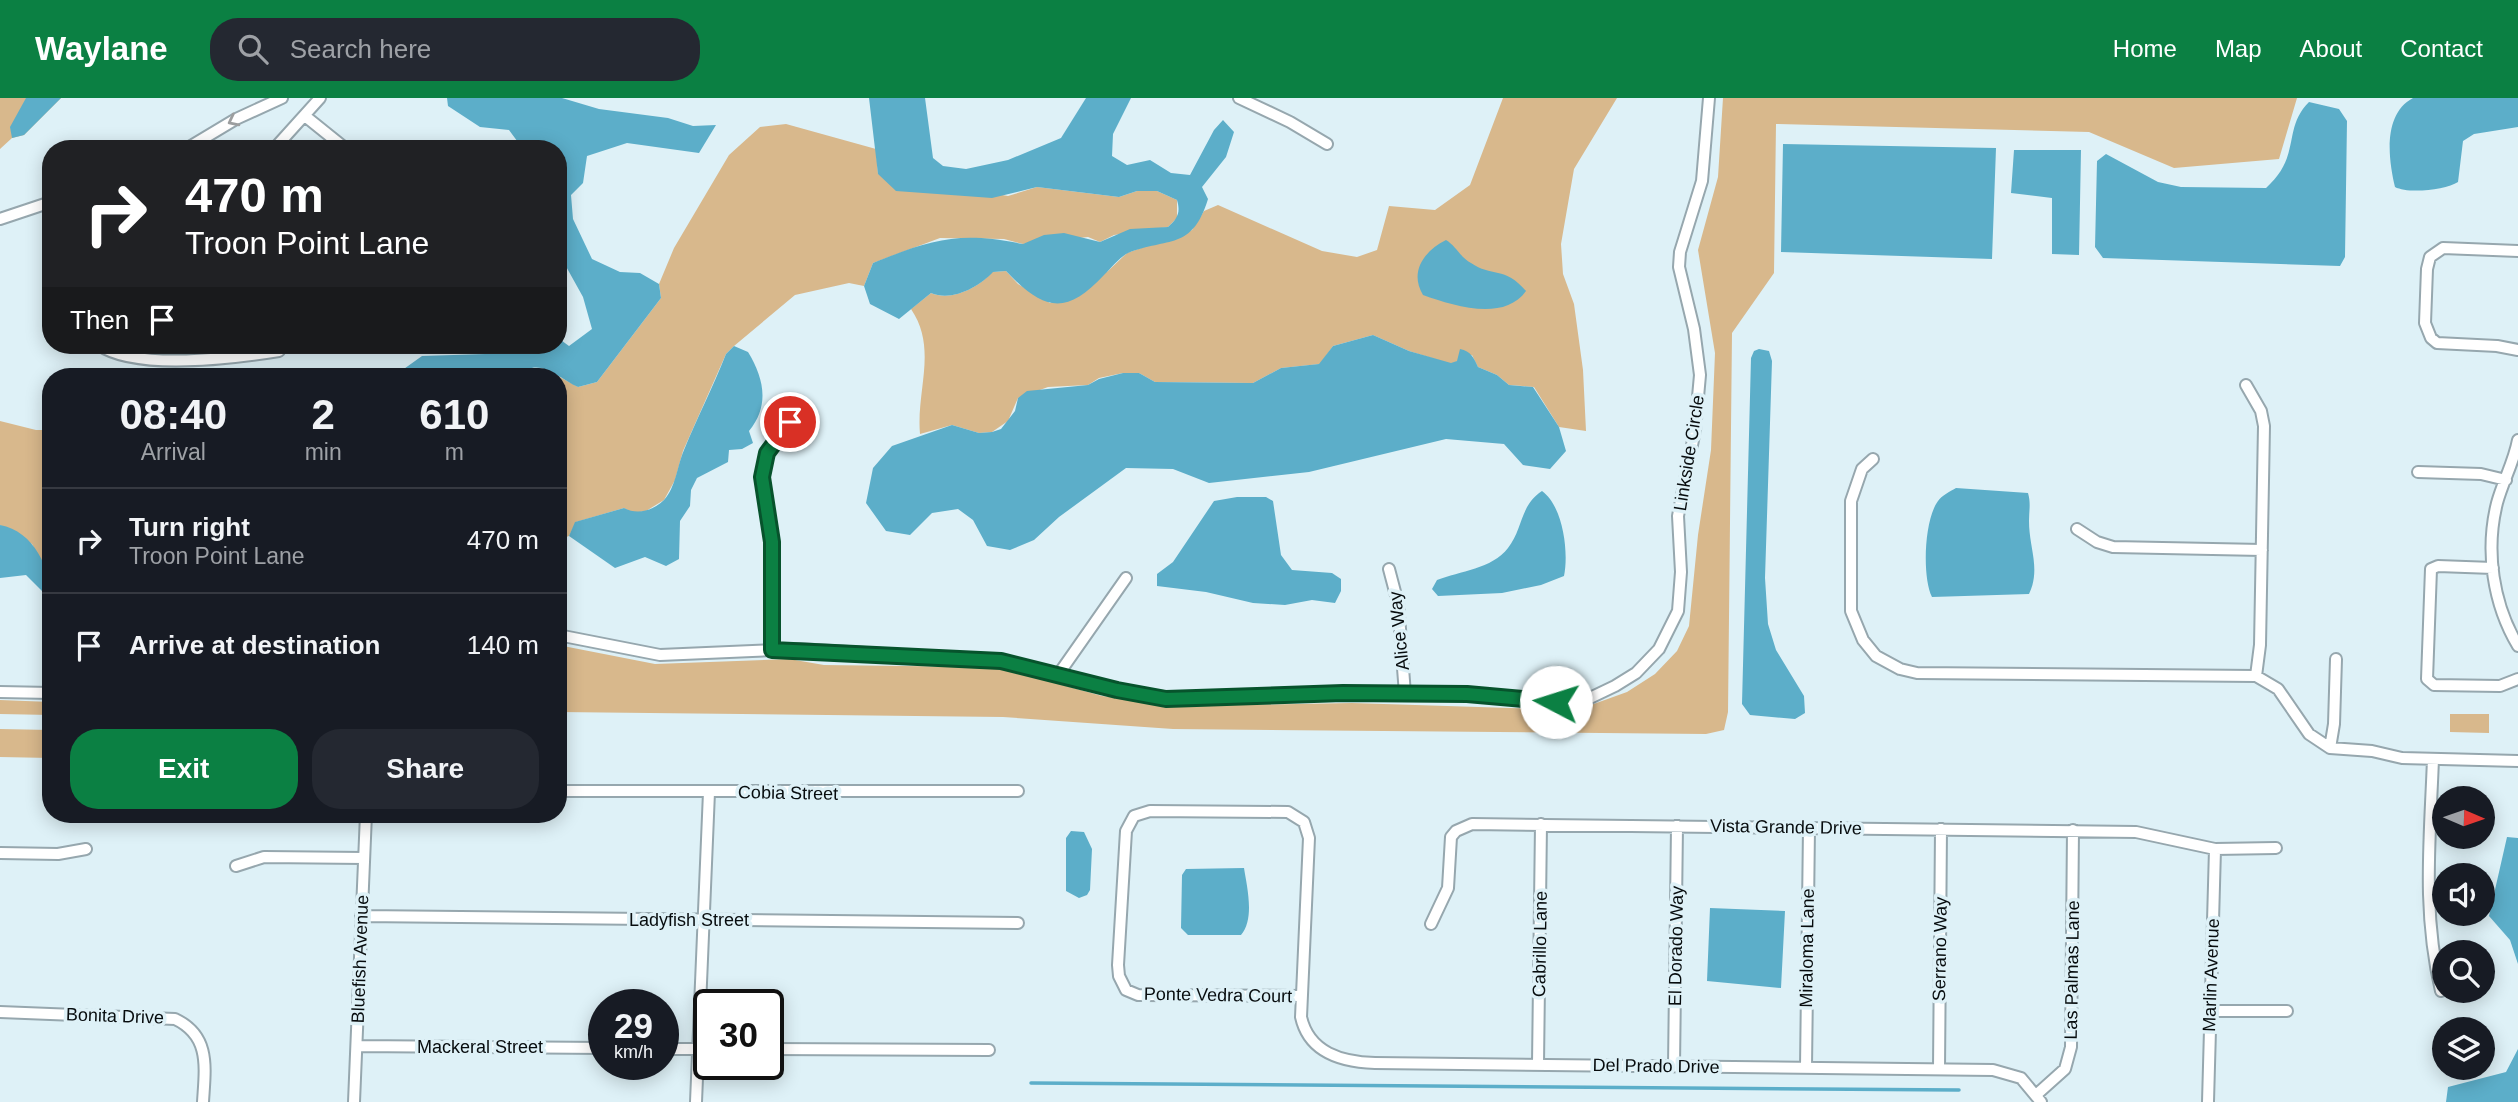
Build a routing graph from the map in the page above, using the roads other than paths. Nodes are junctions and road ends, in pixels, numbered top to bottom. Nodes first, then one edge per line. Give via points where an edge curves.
1 (282, 98) edge
2 (320, 98) edge
3 (1238, 98) edge
4 (1709, 98) edge
5 (305, 116) junction
6 (201, 140) edge
7 (282, 140) edge
8 (335, 140) edge
9 (1327, 144) dead end
10 (42, 205) edge
11 (0, 219) edge
12 (2518, 251) edge
13 (2518, 350) edge
14 (124, 354) edge
15 (258, 354) edge
16 (2246, 385) dead end
17 (790, 422) dead end
18 (2518, 440) edge
19 (1873, 458) dead end
20 (2418, 472) dead end
21 (2506, 480) junction
22 (2077, 529) dead end
23 (2262, 550) junction
24 (2493, 568) junction
25 (1389, 569) dead end
26 (1126, 578) dead end
27 (567, 637) edge
28 (2518, 646) edge
29 (772, 650) junction
30 (2336, 659) dead end
31 (1058, 675) junction
32 (2256, 676) junction
33 (2518, 679) edge
34 (0, 692) edge
35 (42, 692) edge
36 (1405, 694) junction
37 (2330, 748) junction
38 (2433, 759) junction
39 (2518, 761) edge
40 (567, 791) edge
41 (709, 792) junction
42 (1018, 792) dead end
43 (366, 823) edge
44 (1541, 824) junction
45 (1677, 826) junction
46 (1809, 828) junction
47 (1941, 829) junction
48 (2073, 830) junction
49 (2276, 848) dead end
50 (86, 849) dead end
51 (2215, 849) junction
52 (0, 853) edge
53 (364, 858) junction
54 (236, 866) dead end
55 (361, 916) junction
56 (704, 920) junction
57 (1017, 923) dead end
58 (1431, 924) dead end
59 (2432, 952) edge
60 (703, 989) edge
61 (1301, 996) junction
62 (2210, 1011) junction
63 (0, 1012) edge
64 (2287, 1012) dead end
65 (357, 1046) junction
66 (588, 1048) edge
67 (784, 1049) edge
68 (989, 1050) dead end
69 (1538, 1064) junction
70 (1674, 1066) junction
71 (1806, 1067) junction
72 (1939, 1069) junction
73 (699, 1080) edge
74 (2038, 1099) edge
75 (204, 1102) edge
76 (354, 1102) edge
77 (696, 1102) edge
78 (2208, 1102) edge

1 -> 6 street
2 - 5 street
3 - 9 street
4 - 36 street, Linkside Circle via 1701,188 1680,252 1700,375 1695,430 1678,516 1681,594 1671,631 1636,673 1592,697 1556,702
5 - 7 street
5 - 8 street
10 - 11 street
12 - 13 street via 2436,251 2428,261 2425,323 2431,338 2445,345
14 - 15 street via 215,360
16 - 23 street via 2264,426
17 - 29 street via 767,453 762,477 772,542
18 - 21 street
19 - 32 street via 1862,469 1851,501 1850,602 1863,640 1891,665 1917,673
20 - 21 street via 2481,474
21 - 24 street via 2497,503
22 - 23 street via 2113,547
23 - 32 street
24 - 28 street via 2499,608
24 - 33 street via 2431,569 2427,679 2434,685 2491,687
25 - 36 street, Alice Way via 1398,603
26 - 31 street
27 - 29 street, Linkside Circle via 660,655
29 - 31 street, Linkside Circle via 964,657
30 - 37 street
31 - 36 street, Linkside Circle via 1166,699
32 - 37 street via 2278,690 2309,734
34 - 35 street
37 - 38 street
38 - 39 street
38 - 59 street via 2427,905
40 - 41 street, Cobia Street
41 - 42 street, Cobia Street
41 - 56 street
43 - 53 street, Bluefish Avenue
44 - 45 street, Vista Grande Drive
44 - 58 street, Vista Grande Drive via 1472,824 1456,831 1450,845 1448,888
44 - 69 street, Cabrillo Lane
45 - 46 street, Vista Grande Drive
45 - 70 street, El Dorado Way
46 - 47 street, Vista Grande Drive
46 - 71 street, Miraloma Lane
47 - 48 street, Vista Grande Drive
47 - 72 street, Serrano Way
48 - 51 street, Vista Grande Drive via 2136,832
48 - 74 street, Las Palmas Lane via 2071,1047 2065,1069
49 - 51 street, Vista Grande Drive
50 - 52 street via 58,854
51 - 62 street, Marlin Avenue
53 - 54 street via 264,857
53 - 55 street, Bluefish Avenue
55 - 56 street, Ladyfish Street
55 - 65 street, Bluefish Avenue
56 - 57 street, Ladyfish Street
56 - 60 street
61 - 61 street, Ponte Vedra Court via 1308,838 1300,818 1288,812 1150,811 1134,817 1126,831 1118,965 1121,985 1147,995
61 - 69 street, Del Prado Drive via 1301,1017 1308,1036 1341,1059
62 - 64 street
62 - 78 street, Marlin Avenue
63 - 75 street, Bonita Drive via 175,1019 192,1028 202,1044
65 - 66 street, Mackeral Street
65 - 76 street, Bluefish Avenue
67 - 68 street
69 - 70 street, Del Prado Drive
70 - 71 street, Del Prado Drive
71 - 72 street, Del Prado Drive
72 - 74 street, Del Prado Drive via 2002,1071 2021,1078
73 - 77 street

